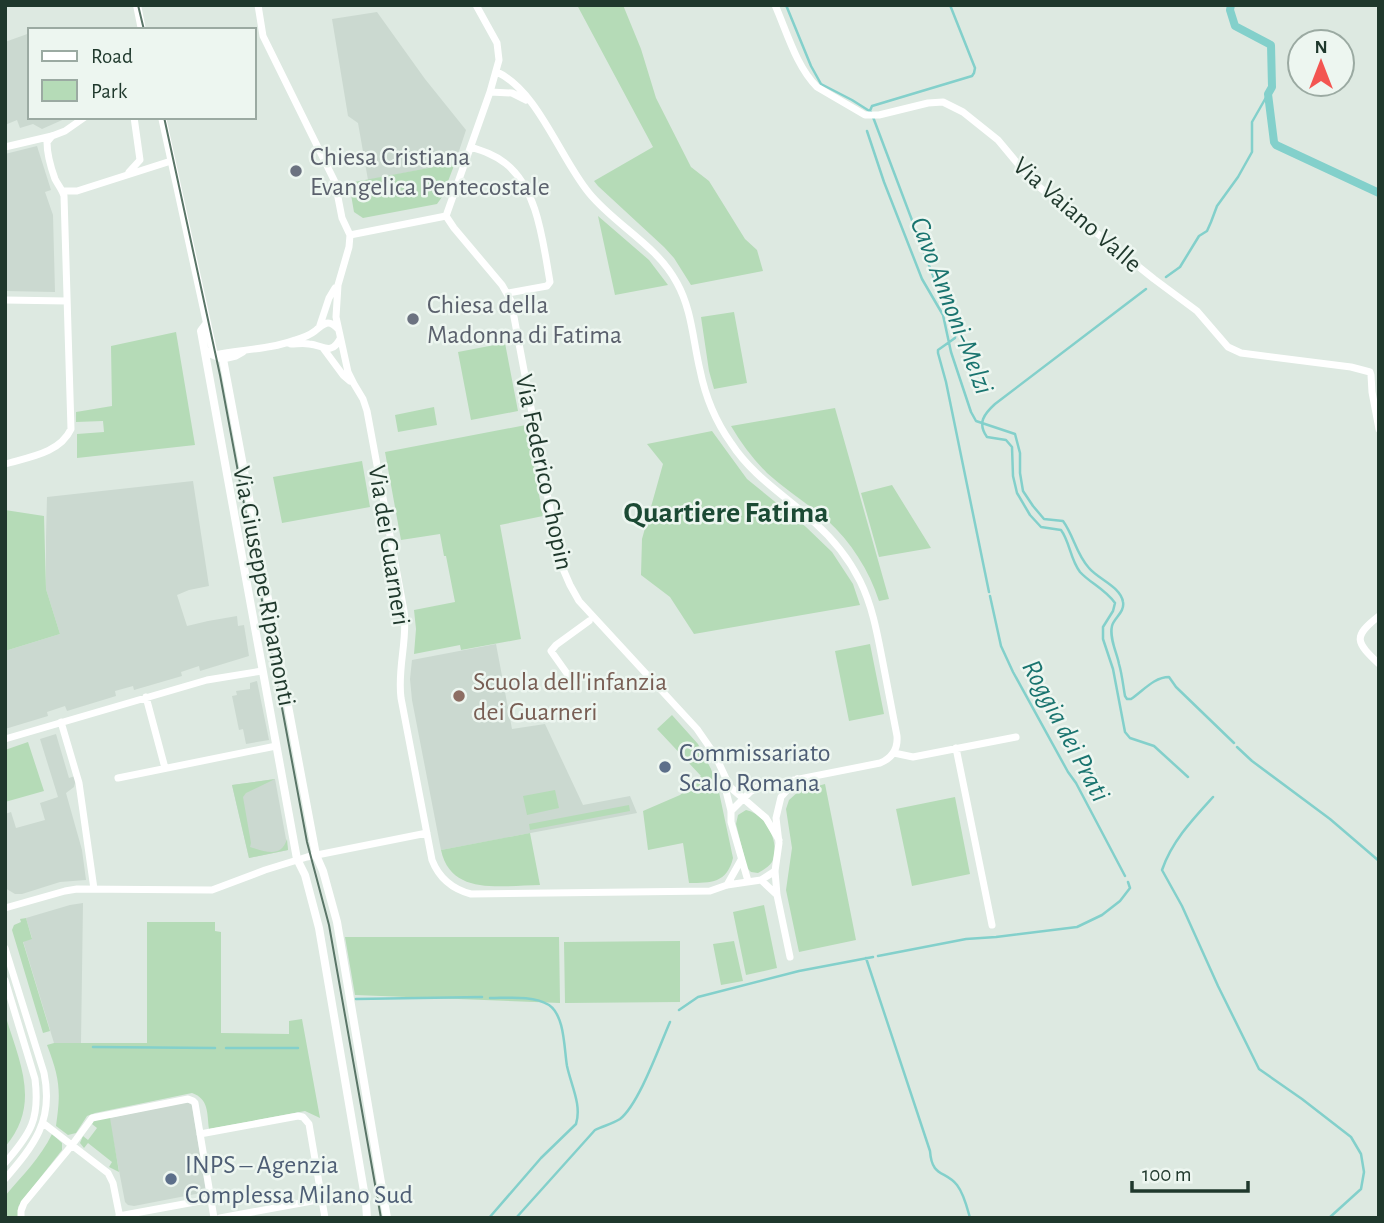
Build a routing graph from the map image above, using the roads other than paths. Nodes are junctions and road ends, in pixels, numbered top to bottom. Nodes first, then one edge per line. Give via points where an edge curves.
1 (136, 5) edge
2 (258, 5) edge
3 (476, 5) edge
4 (775, 5) edge
5 (142, 28) edge
6 (497, 72) junction
7 (490, 92) junction
8 (529, 101) junction
9 (82, 119) edge
10 (134, 119) edge
11 (162, 119) edge
12 (52, 136) junction
13 (471, 146) junction
14 (5, 147) edge
15 (172, 161) junction
16 (126, 174) junction
17 (63, 191) junction
18 (446, 216) junction
19 (350, 235) junction
20 (338, 285) junction
21 (508, 293) junction
22 (5, 300) edge
23 (66, 301) junction
24 (207, 323) junction
25 (317, 328) junction
26 (340, 333) junction
27 (283, 344) junction
28 (322, 347) junction
29 (205, 351) junction
30 (243, 352) junction
31 (214, 355) junction
32 (223, 359) junction
33 (207, 362) junction
34 (354, 384) junction
35 (1379, 429) edge
36 (5, 464) edge
37 (1379, 616) edge
38 (589, 621) dead end
39 (1379, 664) edge
40 (262, 671) junction
41 (573, 682) dead end
42 (146, 697) junction
43 (61, 722) junction
44 (1016, 737) dead end
45 (5, 739) edge
46 (276, 746) junction
47 (956, 748) junction
48 (894, 753) junction
49 (165, 768) junction
50 (118, 778) dead end
51 (797, 778) junction
52 (725, 779) junction
53 (747, 801) junction
54 (731, 811) junction
55 (427, 833) junction
56 (779, 840) junction
57 (316, 855) junction
58 (298, 859) junction
59 (741, 860) junction
60 (775, 871) junction
61 (761, 880) junction
62 (748, 881) junction
63 (727, 885) junction
64 (94, 889) junction
65 (776, 895) junction
66 (5, 908) edge
67 (992, 925) dead end
68 (5, 948) edge
69 (790, 957) dead end
70 (5, 980) edge
71 (43, 1123) junction
72 (200, 1134) junction
73 (72, 1145) junction
74 (5, 1163) edge
75 (5, 1179) edge
76 (211, 1199) junction
77 (323, 1199) junction
78 (367, 1215) edge
79 (120, 1217) edge
80 (21, 1218) edge
81 (215, 1218) edge
82 (220, 1218) edge
83 (326, 1218) edge
84 (387, 1218) edge

1 - 5 street
2 - 19 street via 263,36 335,182
3 - 6 street via 497,43
4 - 35 street, Via Vaiano Valle via 798,60 817,87 866,115 943,102 963,111 998,141 1033,182 1198,312 1228,347 1369,372
6 - 7 street
6 - 8 street via 509,78
7 - 8 street via 512,93
7 - 13 street
8 - 48 street via 590,194 647,244 678,283 703,384 729,441 756,474 834,541 860,580 878,639 897,736
9 - 12 street
10 - 16 street via 140,160
11 - 15 street, Via Giuseppe Ripamonti
12 - 14 street
12 - 17 street via 47,151
13 - 18 street
13 - 21 street via 511,167 534,203 550,282
15 - 16 street
15 - 24 street, Via Giuseppe Ripamonti
16 - 17 street via 78,191
17 - 23 street
18 - 19 street
18 - 21 street, Via Federico Chopin
19 - 20 street
20 - 25 street
20 - 26 street, Via dei Guarneri
21 - 52 street, Via Federico Chopin via 560,562 570,585 579,601 703,737
22 - 23 street
23 - 36 street via 71,429 50,450
24 - 29 street, Via Giuseppe Ripamonti via 201,331
24 - 31 street, Via Giuseppe Ripamonti
25 - 26 street via 331,324
25 - 27 street
25 - 28 street via 315,338
26 - 28 street via 336,346
26 - 34 street, Via dei Guarneri
27 - 28 street
27 - 30 street
28 - 34 street, Via dei Guarneri
29 - 31 street
29 - 33 street, Via Giuseppe Ripamonti
30 - 31 street
30 - 32 street
31 - 32 street
31 - 33 street
32 - 57 street, Via Giuseppe Ripamonti
33 - 40 street, Via Giuseppe Ripamonti
34 - 55 street, Via dei Guarneri via 367,411 404,611 400,687
37 - 39 street via 1360,638 1362,648
38 - 41 street via 551,651
40 - 42 street
40 - 46 street, Via Giuseppe Ripamonti
42 - 43 street
42 - 49 street
43 - 45 street
43 - 64 street via 79,783
44 - 47 street
46 - 49 street
46 - 58 street, Via Giuseppe Ripamonti
47 - 48 street via 913,758
47 - 67 street
48 - 51 street via 880,763
49 - 50 street
51 - 53 street via 759,787
51 - 56 street via 778,805
52 - 53 street, Via Federico Chopin
52 - 54 street, Via Federico Chopin
53 - 54 street
53 - 56 street, Via Federico Chopin via 766,818
54 - 59 street, Via Federico Chopin
55 - 57 street
55 - 63 street via 440,876 471,894 701,892
56 - 60 street
57 - 58 street
57 - 84 street, Via Giuseppe Ripamonti via 337,922
58 - 64 street via 205,891
58 - 78 street, Via Giuseppe Ripamonti via 319,929
59 - 62 street, Via Federico Chopin
59 - 63 street
60 - 61 street
60 - 65 street
61 - 62 street
61 - 65 street
62 - 63 street
64 - 66 street via 65,891
65 - 69 street
68 - 71 street via 46,1080
70 - 74 street via 37,1096 29,1132
71 - 73 street
71 - 75 street via 31,1148
72 - 73 street via 195,1103 188,1099 96,1116
72 - 76 street
72 - 77 street via 303,1117 309,1124
73 - 79 street via 111,1177
73 - 80 street via 24,1203
76 - 79 street
76 - 81 street
77 - 82 street
77 - 83 street

